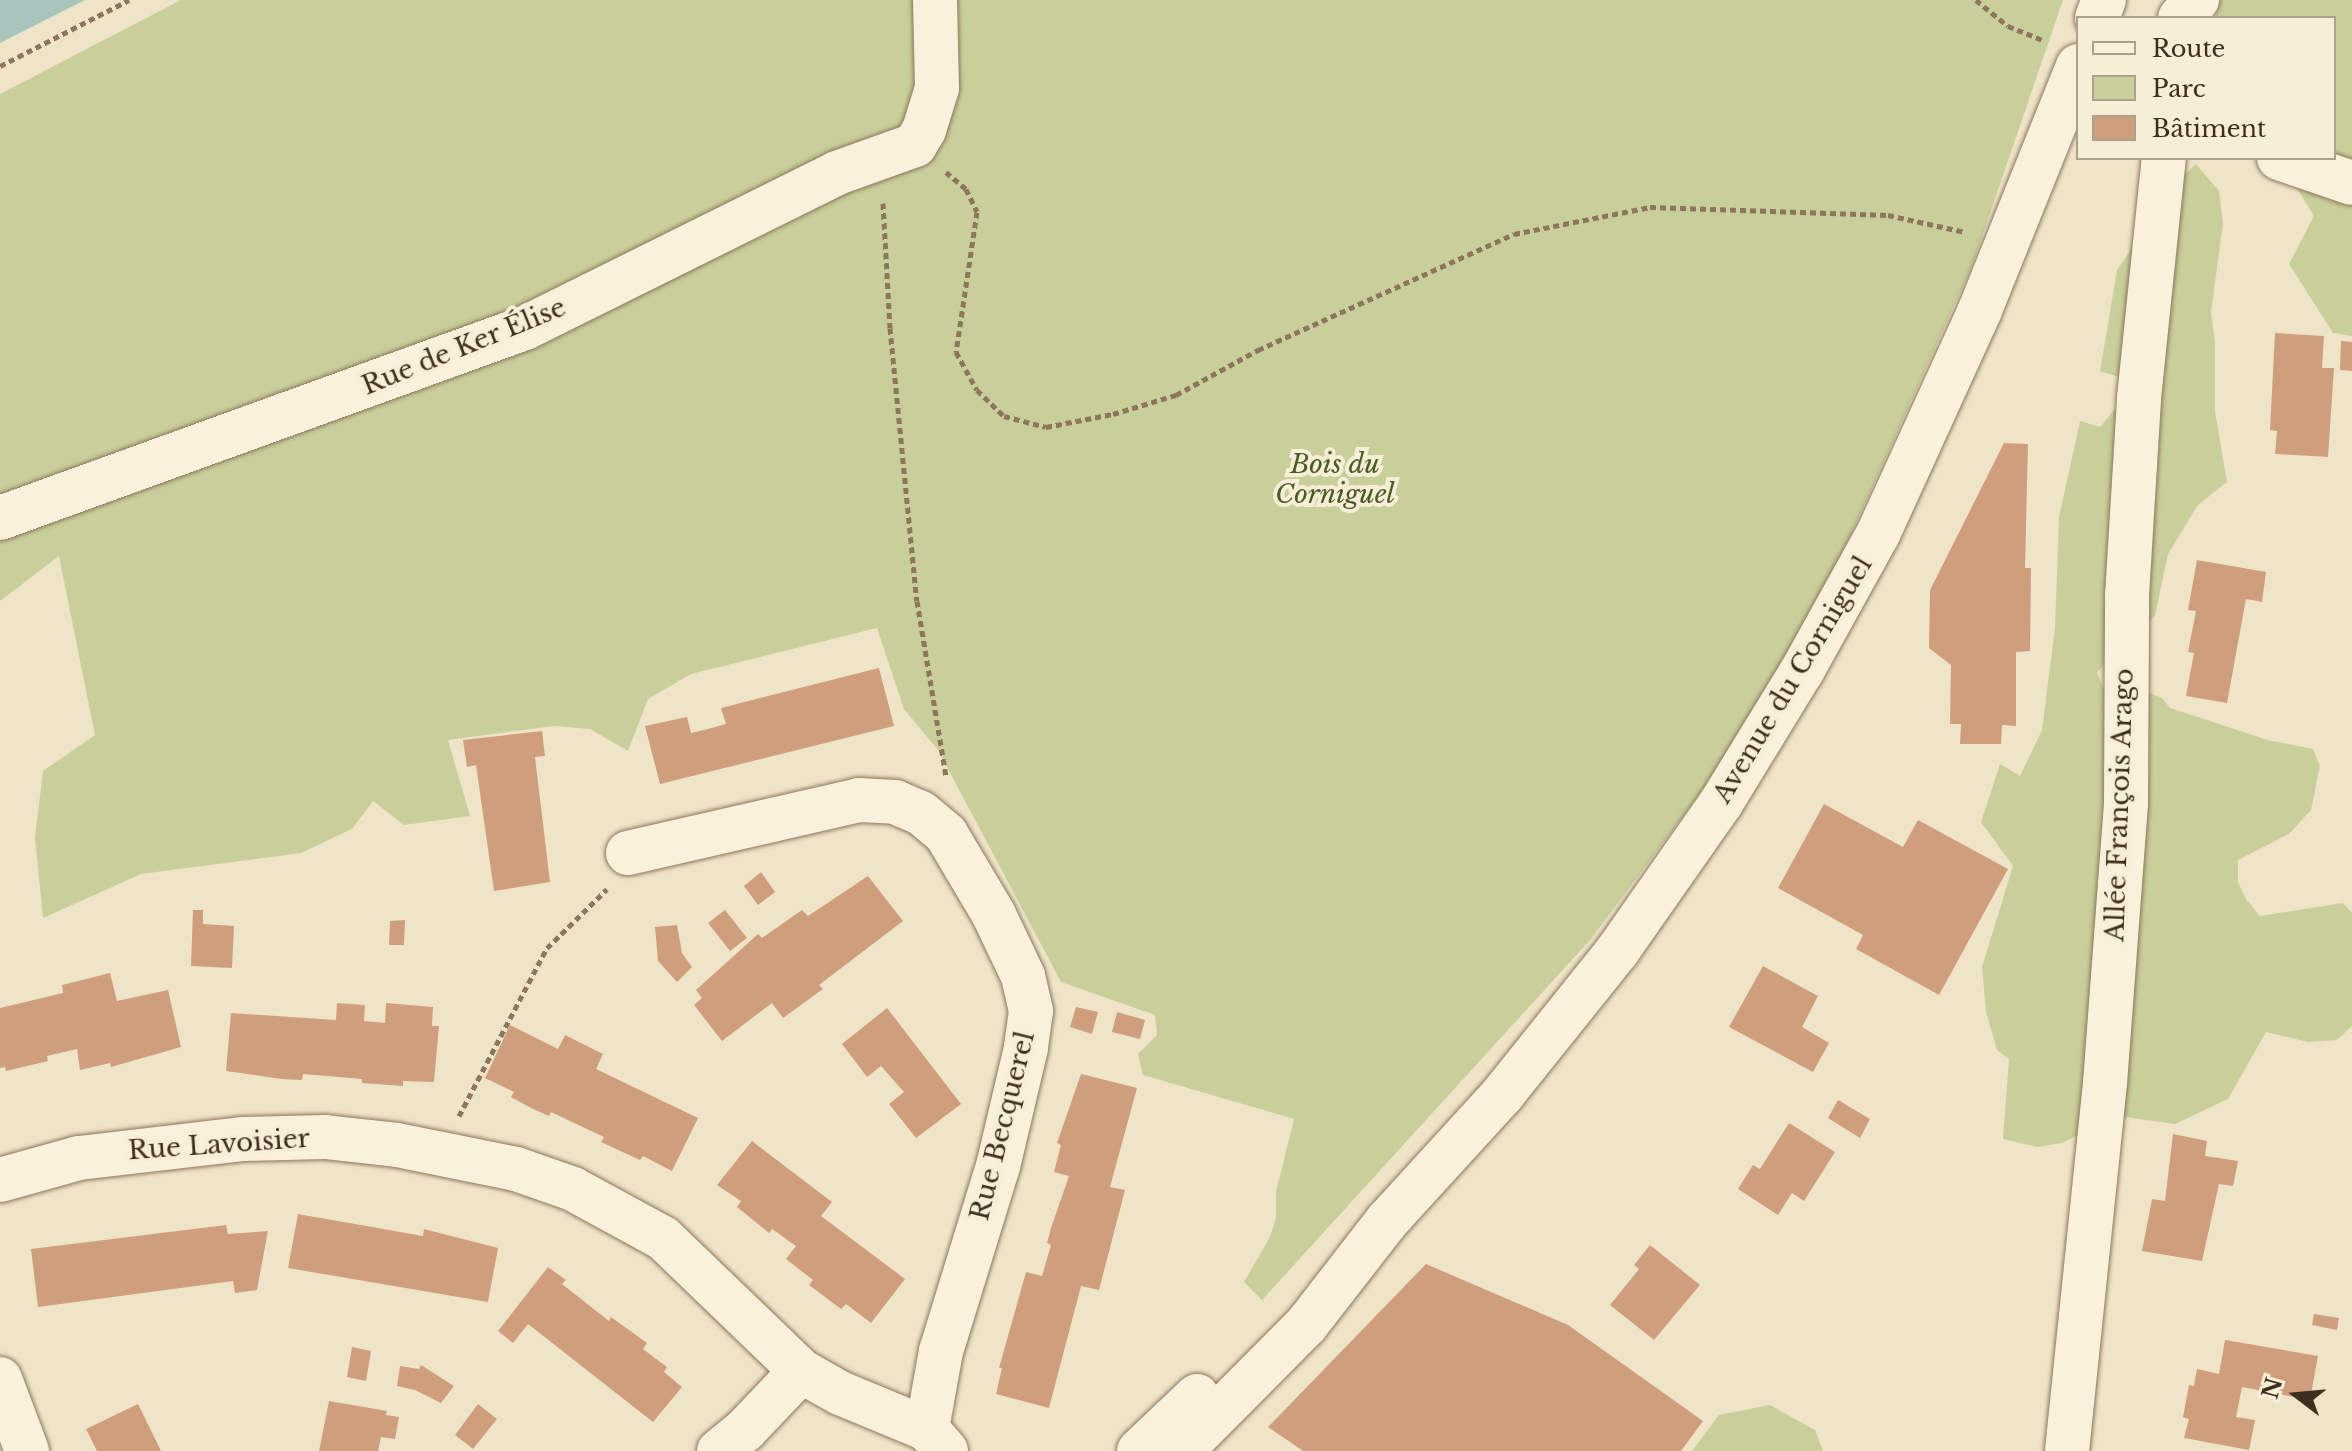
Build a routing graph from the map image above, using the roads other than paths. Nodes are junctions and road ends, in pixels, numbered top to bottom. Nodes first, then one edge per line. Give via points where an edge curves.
1 (935, 0) edge
2 (2069, 68) edge
3 (2164, 160) edge
4 (2285, 160) edge
5 (2352, 183) edge
6 (0, 518) edge
7 (628, 853) road end
8 (0, 1180) edge
9 (1387, 1221) junction
10 (801, 1371) junction
11 (0, 1379) edge
12 (936, 1440) edge
13 (27, 1451) edge
14 (719, 1451) edge
15 (1139, 1451) edge
16 (1181, 1451) edge
17 (2067, 1451) edge

1 - 6 street, Rue de Ker Élise via 937,88 924,130 898,151 837,173 525,328
2 - 9 street, Avenue du Corniguel via 2009,241 1878,534 1802,671 1721,803 1618,950 1502,1095
3 - 17 street, Allée François Arago via 2139,398 2128,582 2126,804 2105,1083
4 - 5 street
7 - 12 street, Rue Becquerel via 859,800 895,802 921,813 946,834 994,915 1023,976 1031,1011 998,1166 941,1351
8 - 10 street, Rue Lavoisier via 79,1158 244,1139 325,1137 440,1152 516,1169 573,1189 663,1238
9 - 15 street, Avenue du Corniguel
9 - 16 street, Avenue du Corniguel via 1307,1324
10 - 12 street, Rue Lavoisier
10 - 14 street
11 - 13 street

